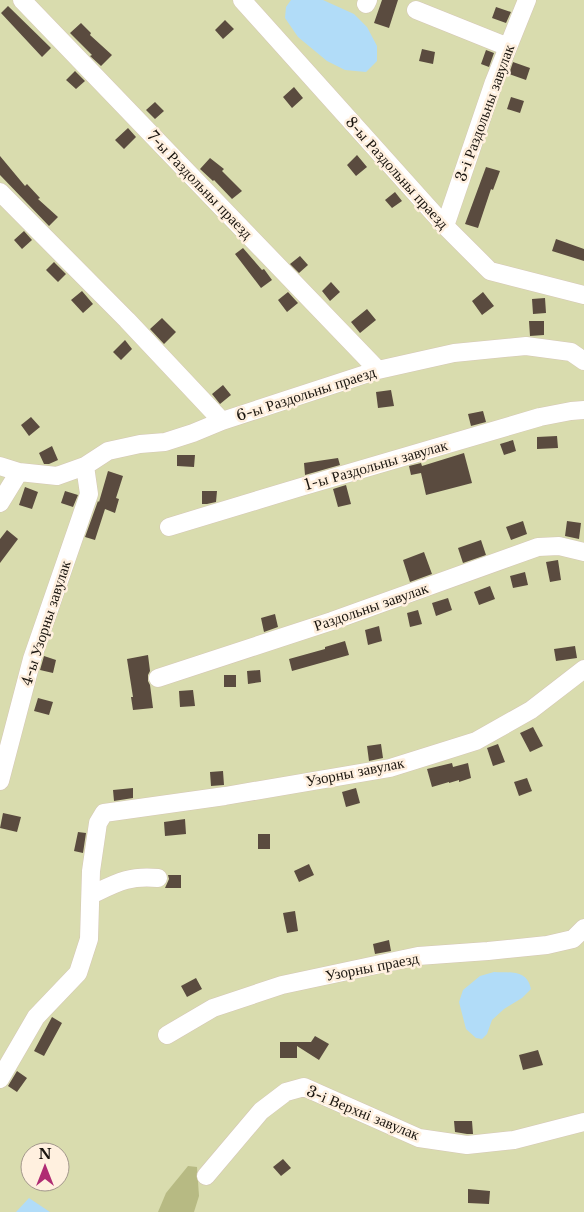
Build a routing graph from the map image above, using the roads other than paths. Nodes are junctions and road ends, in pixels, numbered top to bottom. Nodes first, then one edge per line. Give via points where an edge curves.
1 (22, 0) edge
2 (242, 0) edge
3 (526, 0) edge
4 (416, 10) dead end
5 (508, 47) junction
6 (0, 192) edge
7 (445, 226) junction
8 (584, 295) edge
9 (584, 361) edge
10 (378, 370) junction
11 (584, 410) edge
12 (222, 421) junction
13 (0, 466) edge
14 (85, 466) junction
15 (19, 472) junction
16 (0, 503) edge
17 (169, 527) dead end
18 (584, 552) edge
19 (584, 669) edge
20 (158, 678) dead end
21 (0, 781) edge
22 (158, 878) dead end
23 (91, 895) junction
24 (584, 928) edge
25 (167, 1035) dead end
26 (0, 1079) edge
27 (584, 1122) edge
28 (206, 1176) dead end

1 - 10 lane, 7-ы Раздольны праезд
2 - 7 lane, 8-ы Раздольны праезд
3 - 5 lane, 3-і Раздольны завулак
4 - 5 lane
5 - 7 lane, 3-і Раздольны завулак
6 - 12 lane, 6-ы Раздольны праезд
7 - 8 lane, 8-ы Раздольны праезд via 490,271
9 - 10 lane, 6-ы Раздольны праезд via 571,352 526,346 454,353
10 - 12 lane, 6-ы Раздольны праезд
11 - 17 lane, 1-ы Раздольны завулак via 540,417
12 - 14 lane via 164,442 108,451
13 - 15 lane
14 - 15 lane via 57,476
14 - 21 lane, 4-ы Узорны завулак via 89,494 32,659
15 - 16 lane
18 - 20 lane, Раздольны завулак via 559,546 538,547
19 - 23 lane, Узорны завулак via 531,710 476,741 390,768 104,813 98,823
22 - 23 lane via 136,877
23 - 26 lane via 89,939 78,973 36,1017
24 - 25 lane, Узорны праезд via 573,939 547,945 418,956 282,985 213,1008
27 - 28 lane, 3-і Верхні завулак via 514,1140 467,1145 419,1138 304,1087 286,1092 261,1111

